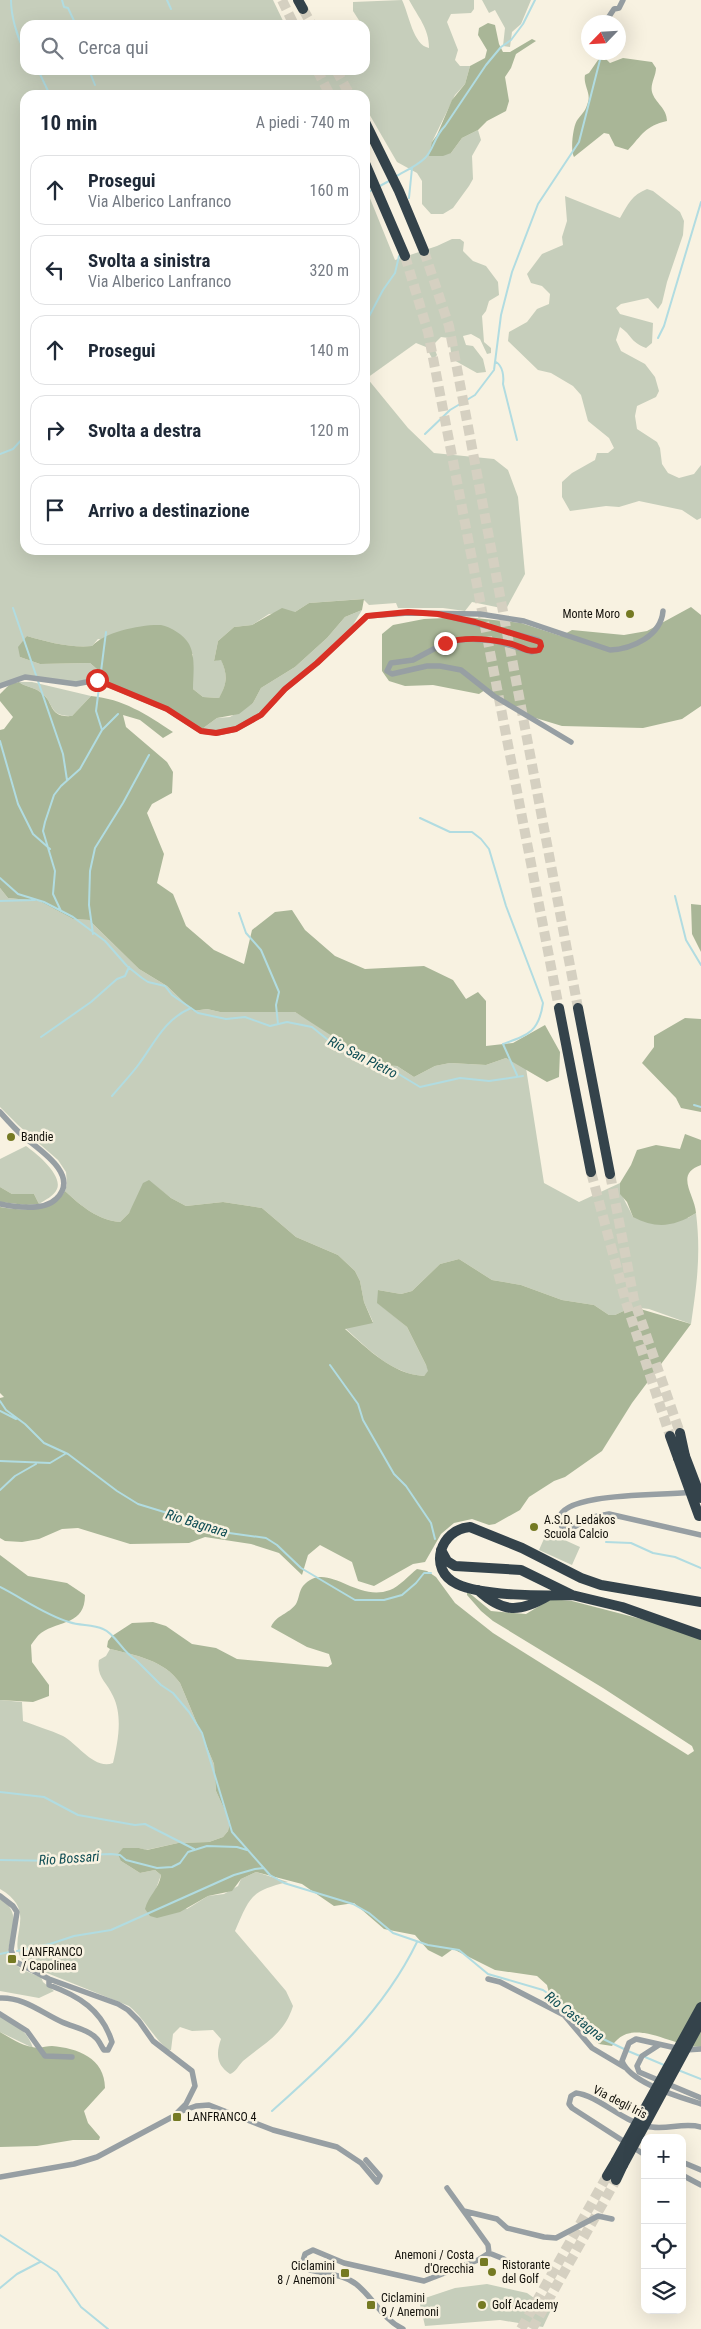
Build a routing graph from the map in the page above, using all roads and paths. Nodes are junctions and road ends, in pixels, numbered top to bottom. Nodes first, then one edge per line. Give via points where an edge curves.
1 (623, 0) edge
2 (610, 15) edge
3 (370, 132) edge
4 (370, 174) edge
5 (424, 250) tunnel mouth
6 (404, 256) tunnel mouth
7 (663, 610) dead end
8 (438, 614) junction
9 (0, 686) edge
10 (572, 742) dead end
11 (559, 1008) tunnel mouth
12 (578, 1008) tunnel mouth
13 (0, 1112) edge
14 (591, 1172) tunnel mouth
15 (610, 1174) tunnel mouth
16 (0, 1204) edge
17 (675, 1435) tunnel mouth
18 (681, 1457) junction
19 (701, 1490) edge
20 (679, 1494) junction
21 (701, 1497) edge
22 (701, 1521) edge
23 (701, 1534) edge
24 (441, 1550) junction
25 (572, 1595) junction
26 (701, 1602) edge
27 (701, 1635) edge
28 (0, 1896) edge
29 (48, 1979) junction
30 (488, 1979) dead end
31 (0, 1998) edge
32 (701, 2007) edge
33 (0, 2014) edge
34 (701, 2021) edge
35 (659, 2045) junction
36 (701, 2049) edge
37 (72, 2057) dead end
38 (624, 2067) junction
39 (701, 2098) edge
40 (701, 2104) edge
41 (180, 2112) junction
42 (701, 2127) edge
43 (641, 2152) edge
44 (366, 2160) dead end
45 (619, 2163) junction
46 (686, 2164) edge
47 (701, 2170) edge
48 (0, 2177) edge
49 (686, 2177) edge
50 (612, 2178) tunnel mouth
51 (701, 2185) edge
52 (447, 2188) dead end
53 (464, 2211) junction
54 (612, 2219) dead end
55 (489, 2252) junction
56 (504, 2259) dead end
57 (403, 2329) edge

1 - 2 street
3 - 5 highway
4 - 6 highway
7 - 8 street via 658,627 644,640 623,649 610,650 524,621 480,614
8 - 9 street via 408,612 367,616 285,689 261,715 236,729 216,733 201,731 167,709 97,680 76,684 25,677
8 - 10 street via 527,637 540,642 540,649 532,652 490,640 450,641 414,660 390,664 388,672 392,674 434,666 461,670 494,696
11 - 14 highway
12 - 15 highway
13 - 16 street via 55,1163 64,1187 56,1200 48,1204 26,1207
17 - 18 highway
18 - 21 highway, bridge
18 - 22 highway, bridge
19 - 20 street
20 - 21 street
20 - 23 street via 588,1500 563,1510 559,1522 564,1528 572,1529 593,1517 609,1514
24 - 25 highway via 454,1566 521,1570
24 - 25 highway via 440,1564 445,1576 456,1584 478,1590
24 - 26 highway via 453,1532 470,1527 601,1585
25 - 27 highway via 622,1607
28 - 29 street via 17,1912 11,1950 13,1958
29 - 31 street via 50,1985 82,2001 100,2016 112,2042 108,2050 104,2050 97,2038 40,2009
29 - 41 street via 128,2010 153,2041 189,2067 195,2077 195,2086
30 - 38 street via 564,2014 592,2048
32 - 45 highway, bridge
33 - 37 street via 27,2031 42,2054
34 - 45 highway, bridge
35 - 36 street via 685,2050
35 - 38 street via 636,2039 629,2043 622,2061
35 - 39 street via 638,2060 639,2072
38 - 40 street via 650,2084
41 - 44 street via 209,2105 273,2130 338,2147 361,2163 378,2182 380,2176
41 - 48 street via 97,2157
42 - 43 street, Via degli Iris via 681,2124 648,2127 628,2120 585,2095 576,2093 571,2096 569,2104 572,2108
45 - 50 highway
46 - 47 street
49 - 51 street
52 - 53 street
53 - 54 street via 497,2219 507,2228 556,2238 598,2216
53 - 55 street via 488,2245
55 - 56 street
55 - 57 street via 478,2260 424,2282 344,2263 316,2250 307,2252 303,2258 308,2269 354,2282 384,2316

